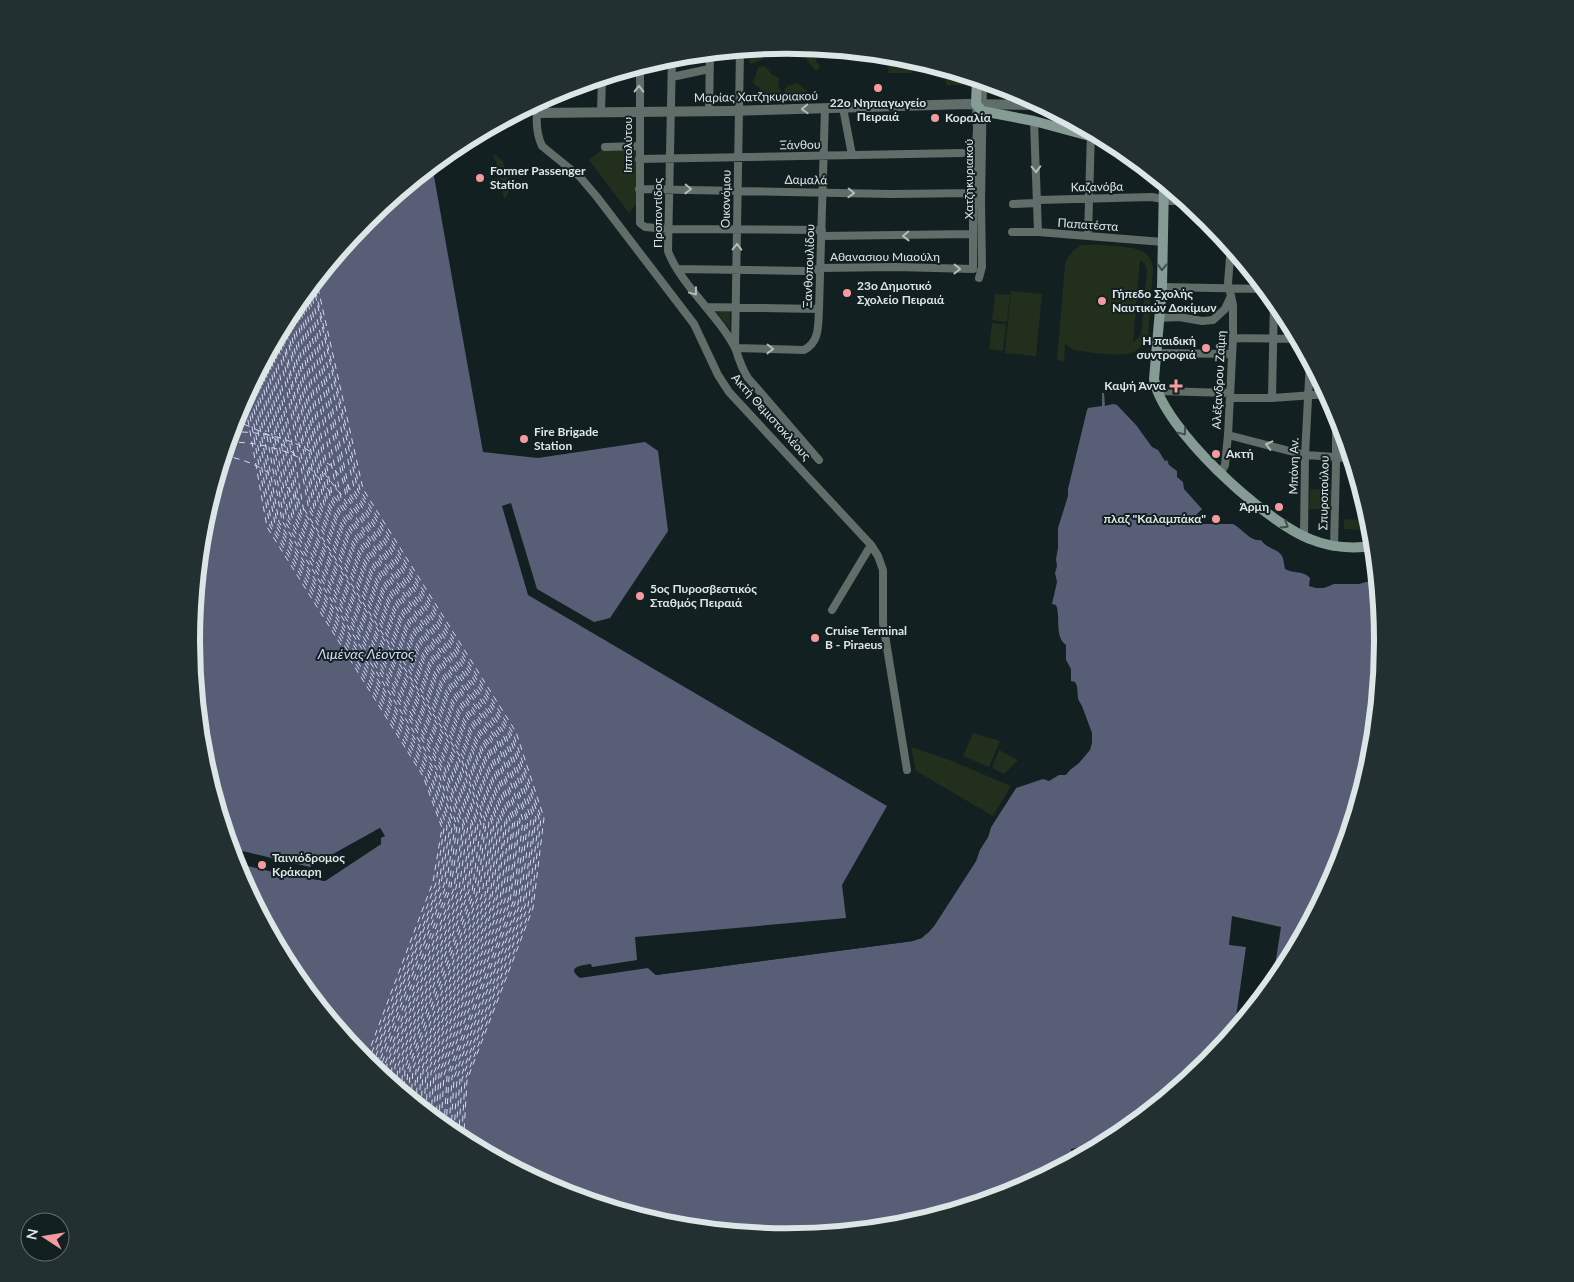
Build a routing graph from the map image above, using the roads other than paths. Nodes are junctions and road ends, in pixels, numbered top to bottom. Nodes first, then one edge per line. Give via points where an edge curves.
1 (740, 56) edge
2 (710, 59) edge
3 (672, 65) edge
4 (709, 69) junction
5 (640, 73) edge
6 (672, 77) junction
7 (602, 84) edge
8 (978, 86) edge
9 (982, 87) edge
10 (1028, 105) edge
11 (980, 106) junction
12 (825, 108) junction
13 (843, 108) junction
14 (538, 109) edge
15 (535, 110) edge
16 (671, 111) junction
17 (739, 111) junction
18 (601, 112) junction
19 (639, 112) junction
20 (709, 112) junction
21 (1034, 121) junction
22 (1078, 130) edge
23 (1091, 138) edge
24 (639, 146) junction
25 (604, 147) dead end
26 (962, 153) dead end
27 (823, 155) junction
28 (852, 155) junction
29 (738, 157) junction
30 (670, 158) junction
31 (639, 159) junction
32 (639, 189) junction
33 (669, 189) junction
34 (738, 190) junction
35 (1164, 191) edge
36 (822, 192) junction
37 (973, 193) junction
38 (1088, 198) junction
39 (1164, 200) junction
40 (1038, 201) junction
41 (1176, 201) edge
42 (1013, 204) dead end
43 (668, 229) junction
44 (737, 230) junction
45 (1012, 232) dead end
46 (1038, 232) junction
47 (822, 233) junction
48 (972, 234) junction
49 (1088, 236) junction
50 (1163, 242) junction
51 (1230, 255) edge
52 (820, 268) junction
53 (677, 269) junction
54 (973, 269) junction
55 (736, 270) junction
56 (1162, 287) junction
57 (1256, 288) edge
58 (1230, 292) junction
59 (706, 307) junction
60 (736, 308) junction
61 (819, 309) junction
62 (1274, 313) edge
63 (1159, 318) junction
64 (1233, 338) junction
65 (1273, 339) junction
66 (1291, 339) edge
67 (735, 348) junction
68 (1156, 353) junction
69 (1232, 354) junction
70 (1309, 372) edge
71 (1158, 391) junction
72 (1320, 395) edge
73 (1230, 396) junction
74 (1308, 396) junction
75 (1272, 398) junction
76 (1336, 433) edge
77 (1228, 435) junction
78 (1305, 455) junction
79 (1336, 457) junction
80 (1345, 458) edge
81 (819, 460) dead end
82 (1221, 472) junction
83 (1304, 537) junction
84 (871, 545) junction
85 (1334, 547) junction
86 (1366, 547) edge
87 (832, 610) dead end
88 (907, 770) dead end

1 - 17 street, Οικονόμου
2 - 4 street
3 - 6 street, Προποντίδος
4 - 6 street
4 - 20 street
19 -> 5 street, Ιππολύτου
6 - 16 street, Προποντίδος
7 - 18 street
8 - 11 main road, Χατζηκυριακού
9 - 11 street, Χατζηκυριακού
10 - 11 street, Μαρίας Χατζηκυριακού
11 - 13 street, Μαρίας Χατζηκυριακού
11 - 21 main road
11 - 37 street, Χατζηκυριακού
11 - 54 street, Χατζηκυριακού via 982,267 979,278
12 - 13 street, Μαρίας Χατζηκυριακού
12 -> 17 street, Μαρίας Χατζηκυριακού
12 - 27 street, Ξανθοπουλίδου
13 - 28 street
14 - 18 street, Μαρίας Χατζηκυριακού
15 - 84 street, Ακτή Θεμιστοκλέους via 542,146 580,177 597,196 694,324 729,392
16 - 19 street, Μαρίας Χατζηκυριακού
16 - 20 street, Μαρίας Χατζηκυριακού
16 - 30 street, Προποντίδος
17 - 20 street, Μαρίας Χατζηκυριακού
17 - 29 street, Οικονόμου
18 - 19 street, Μαρίας Χατζηκυριακού
19 - 24 street, Ιππολύτου
21 - 22 main road
21 -> 40 street
23 - 38 street
24 - 25 street
24 - 31 street, Ιππολύτου
26 - 28 street, Ξάνθου
27 - 28 street, Ξάνθου
27 - 29 street, Ξάνθου
27 - 36 street, Ξανθοπουλίδου
29 - 30 street, Ξάνθου
29 - 34 street, Οικονόμου
30 - 31 street, Ξάνθου
30 - 33 street, Προποντίδος
31 - 32 street, Ιππολύτου
32 - 33 street, Δαμαλά
32 - 43 street, Ιππολύτου via 640,223 645,227
33 -> 34 street, Δαμαλά
33 - 43 street, Προποντίδος
34 - 36 street, Δαμαλά
34 - 44 street, Οικονόμου
35 - 39 main road
36 -> 37 street, Δαμαλά
36 - 47 street, Ξανθοπουλίδου
37 - 48 street, Χατζηκυριακού
38 - 39 street, Καζανόβα
38 - 40 street, Καζανόβα
38 - 49 street
39 - 41 street, Καζανόβα
39 - 50 main road
40 - 42 street, Καζανόβα
40 - 46 street
43 - 44 street
43 - 53 street, Προποντίδος via 668,251
44 - 47 street
55 -> 44 street, Οικονόμου
45 - 46 street, Παπατέστα
46 - 49 street, Παπατέστα
48 -> 47 street
47 - 52 street, Ξανθοπουλίδου
48 - 54 street, Χατζηκυριακού
49 - 50 street, Παπατέστα
50 -> 56 main road
51 - 58 street, Αλέξανδρου Ζαΐμη
52 -> 54 street, Αθανασιου Μιαούλη
52 - 55 street, Αθανασιου Μιαούλη
52 - 61 street, Ξανθοπουλίδου
53 - 55 street, Αθανασιου Μιαούλη
53 -> 59 street, Προποντίδος
55 - 60 street, Οικονόμου
56 - 58 street
56 - 63 main road
57 - 58 street
58 - 63 street via 1225,309 1213,320
58 - 64 street, Αλέξανδρου Ζαΐμη
59 - 60 street
59 - 67 street, Προποντίδος
60 - 61 street
60 - 67 street, Οικονόμου
67 -> 61 street, Ξανθοπουλίδου via 809,348 816,339
62 - 65 street
63 - 68 main road
64 - 65 street
64 - 69 street, Αλέξανδρου Ζαΐμη
65 - 66 street
65 - 75 street
67 - 81 street via 748,378
68 - 69 street
68 - 71 main road via 1154,379
69 - 73 street, Αλέξανδρου Ζαΐμη
70 - 74 street, Μπόνη Αν.
71 - 73 street
71 -> 82 main road via 1165,408 1187,438
72 - 74 street
73 - 75 street
73 - 77 street, Αλέξανδρου Ζαΐμη
74 - 75 street
74 - 78 street, Μπόνη Αν.
76 - 79 street, Σπυροπούλου
78 -> 77 street
77 - 82 street, Αλέξανδρου Ζαΐμη
78 - 79 street
78 - 83 street, Μπόνη Αν.
79 - 80 street
79 - 85 street, Σπυροπούλου
82 -> 83 main road via 1256,505
83 - 85 main road
84 - 87 street
84 - 88 street, Ακτή Θεμιστοκλέους via 883,570 883,623
85 - 86 main road

